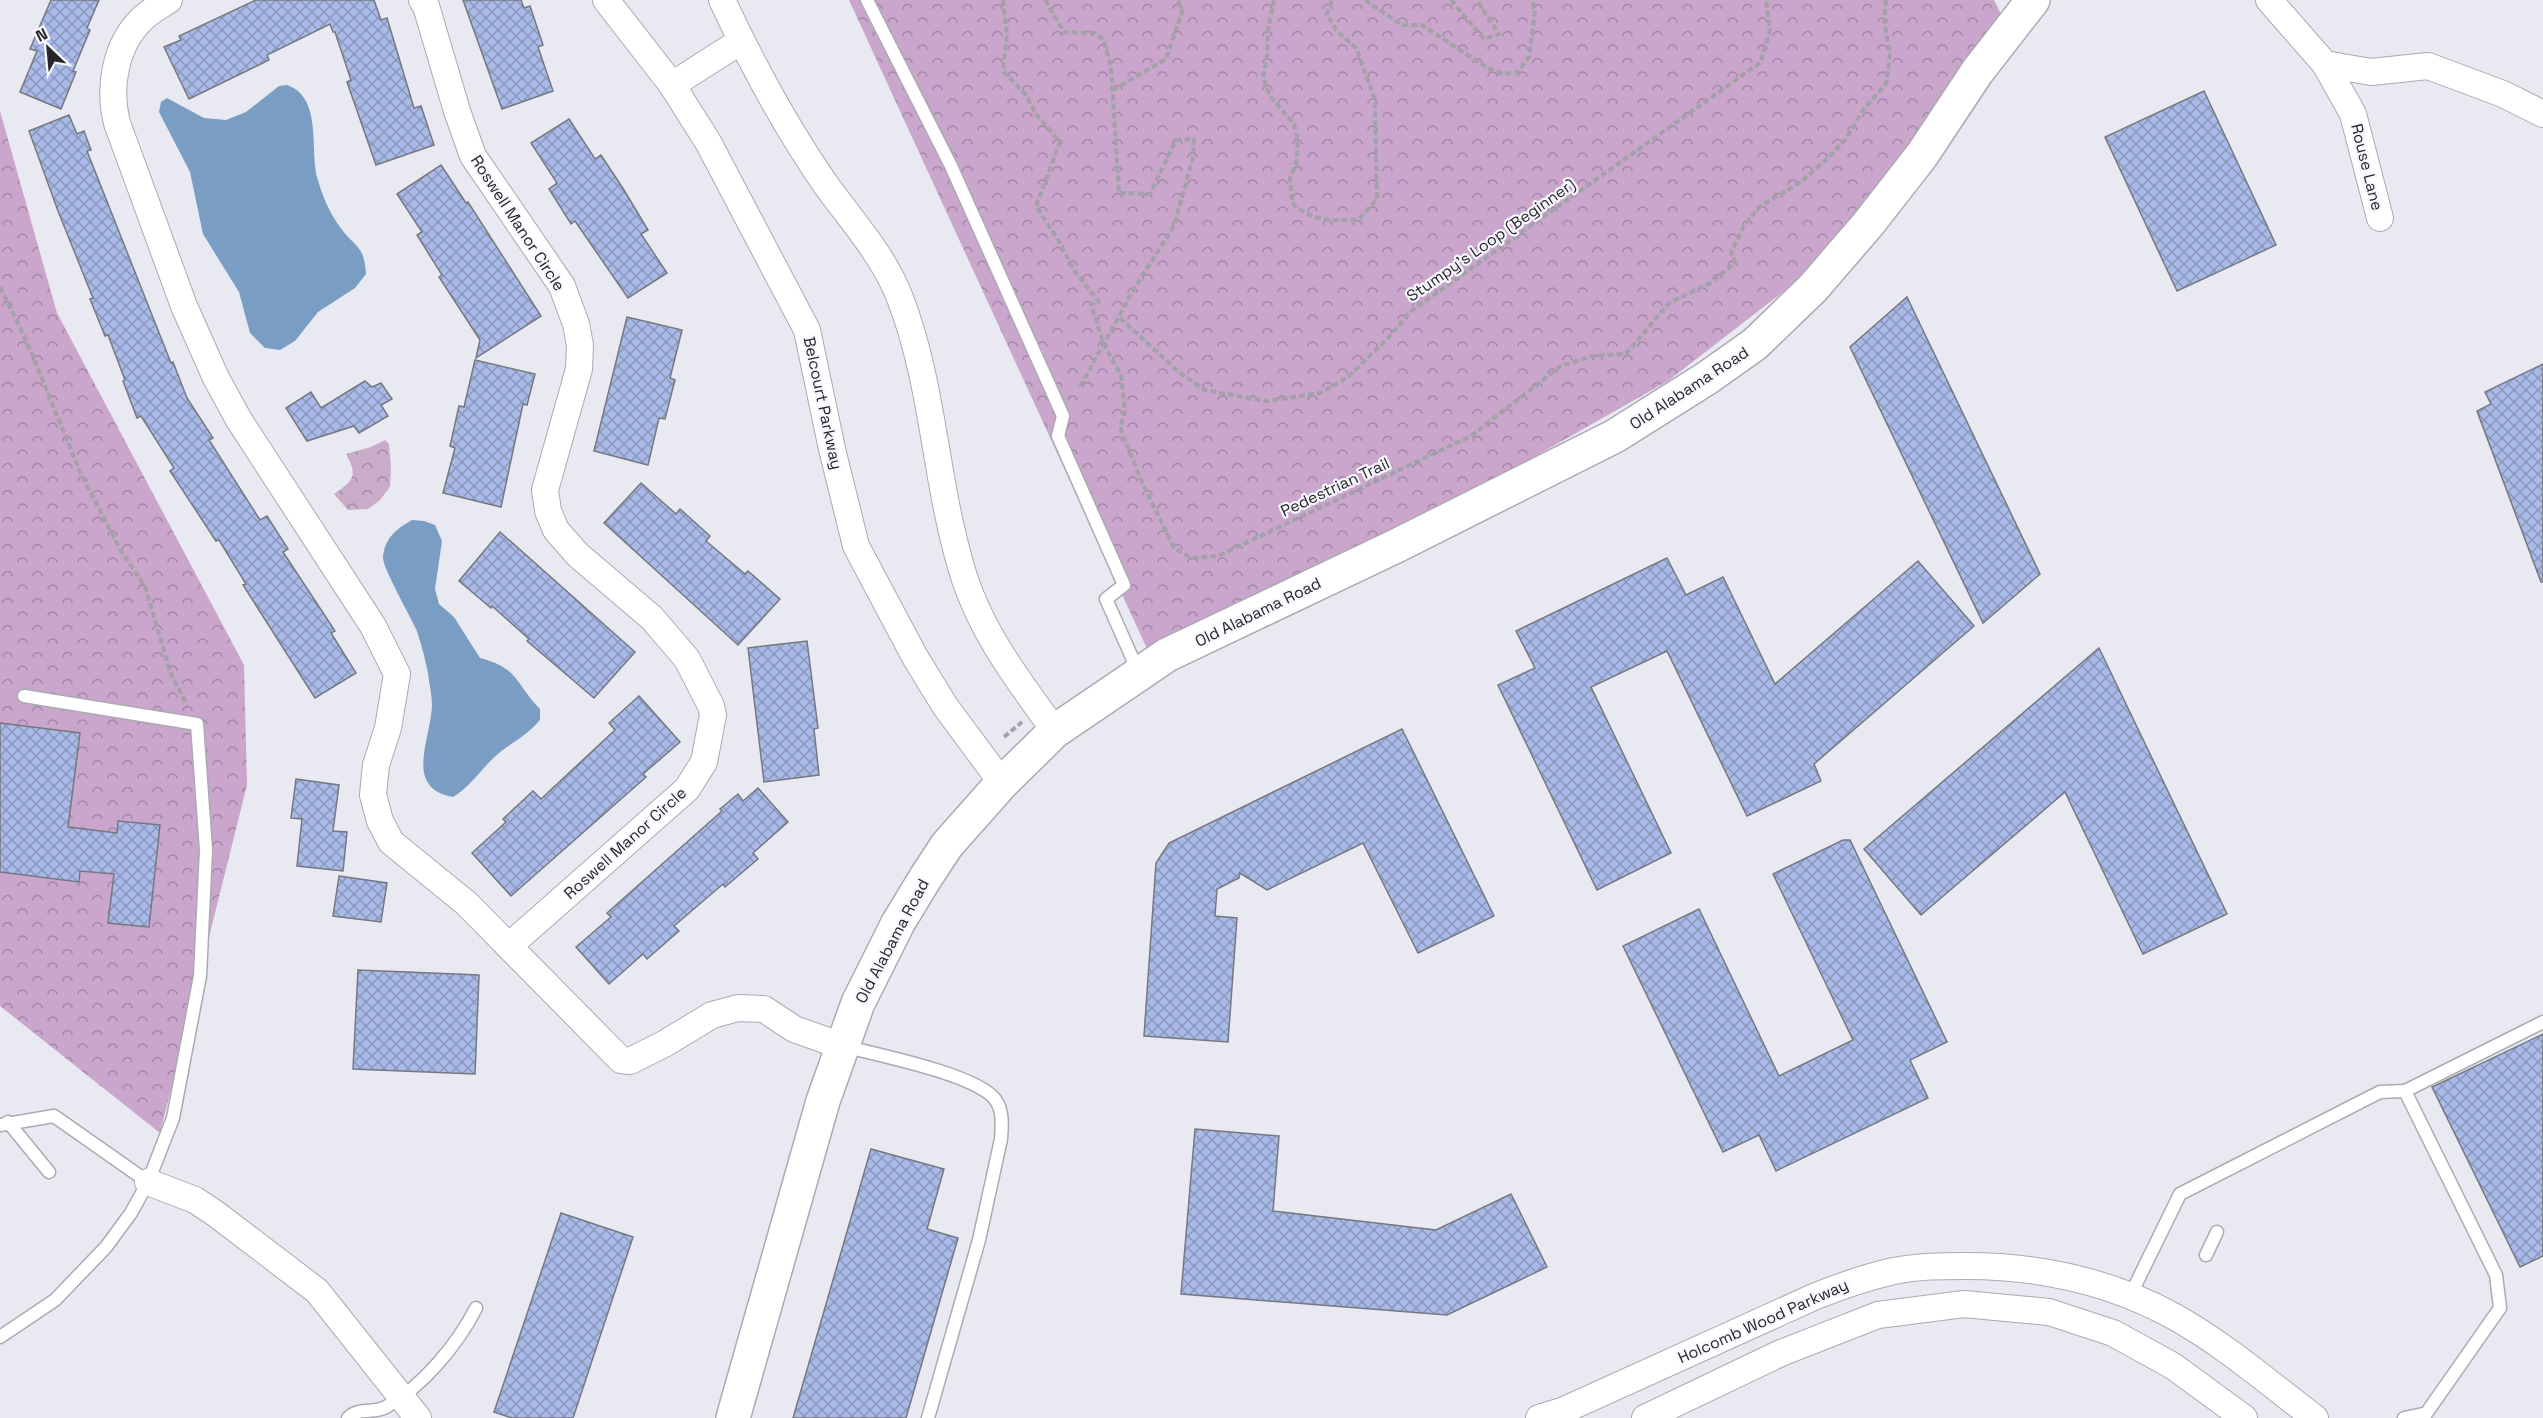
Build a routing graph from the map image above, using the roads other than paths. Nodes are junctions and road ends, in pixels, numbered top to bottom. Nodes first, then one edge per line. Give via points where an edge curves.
1 (169, 0) edge
2 (422, 0) edge
3 (606, 0) edge
4 (722, 0) edge
5 (867, 0) edge
6 (2033, 0) edge
7 (2269, 0) edge
8 (741, 41) junction
9 (2325, 64) junction
10 (672, 85) junction
11 (2543, 114) edge
12 (2380, 218) dead end
13 (1139, 673) junction
14 (24, 696) dead end
15 (1055, 731) junction
16 (1002, 783) junction
17 (509, 946) junction
18 (2543, 1022) edge
19 (842, 1046) junction
20 (2404, 1091) junction
21 (4, 1124) edge
22 (49, 1172) dead end
23 (148, 1182) junction
24 (2217, 1232) dead end
25 (2206, 1255) dead end
26 (2130, 1296) junction
27 (476, 1308) dead end
28 (0, 1337) edge
29 (388, 1408) edge
30 (2423, 1416) edge
31 (348, 1418) edge
32 (418, 1418) edge
33 (733, 1418) edge
34 (928, 1418) edge
35 (1539, 1418) edge
36 (1645, 1418) edge
37 (2244, 1418) edge
38 (2315, 1418) edge
39 (2404, 1418) edge

1 - 17 street via 136,26 118,59 112,99 121,134 184,306 216,378 238,420 374,626 397,674 388,728 376,765 373,795 380,821 391,842 466,903
2 - 17 street, Roswell Manor Circle via 473,156 562,286 576,324 579,369 545,490 548,512 556,530 578,555 652,618 687,659 713,715 704,762 687,789
3 - 10 street, Belcourt Parkway
4 - 8 street
5 - 13 lane via 951,166 1063,416 1058,436 1124,585 1106,599
6 - 13 main road, Old Alabama Road via 1977,72 1923,155 1869,223 1813,288 1755,344 1614,436 1173,652
7 - 9 street, Rouse Lane
8 - 10 street
8 - 15 street via 826,184 856,224 900,297 921,372 947,513 969,592 1005,662
9 - 11 street via 2371,72 2428,66 2503,94
9 - 12 street, Rouse Lane via 2353,114
10 - 16 street, Belcourt Parkway via 708,142 807,330 856,546 945,706
13 - 15 main road, Old Alabama Road
14 - 23 lane via 196,724 206,850 200,976 173,1118
15 - 16 main road, Old Alabama Road
16 - 19 main road, Old Alabama Road via 947,845 898,923 858,1003
17 - 19 street via 621,1060 630,1061 712,1015 738,1008 764,1010 794,1029
18 - 20 lane
19 - 33 main road, Old Alabama Road
19 - 34 lane via 974,1083 993,1096 1000,1109 1001,1139 980,1240
20 - 26 lane via 2380,1092 2180,1194
20 - 30 lane via 2496,1275 2500,1308
21 - 22 lane
21 - 23 lane via 54,1116
23 - 28 lane via 131,1213 84,1271 55,1300
23 - 29 street via 195,1200 317,1291
24 - 25 lane
26 - 35 street, Holcomb Wood Parkway via 2073,1277 2009,1266 1928,1266 1894,1271 1816,1296
26 - 38 street, Holcomb Wood Parkway via 2175,1317 2218,1345
27 - 29 lane via 440,1361
29 - 31 lane via 353,1412
29 - 32 street
30 - 39 lane
36 - 37 street via 1781,1353 1878,1315 1964,1304 2049,1312 2113,1333 2173,1366

